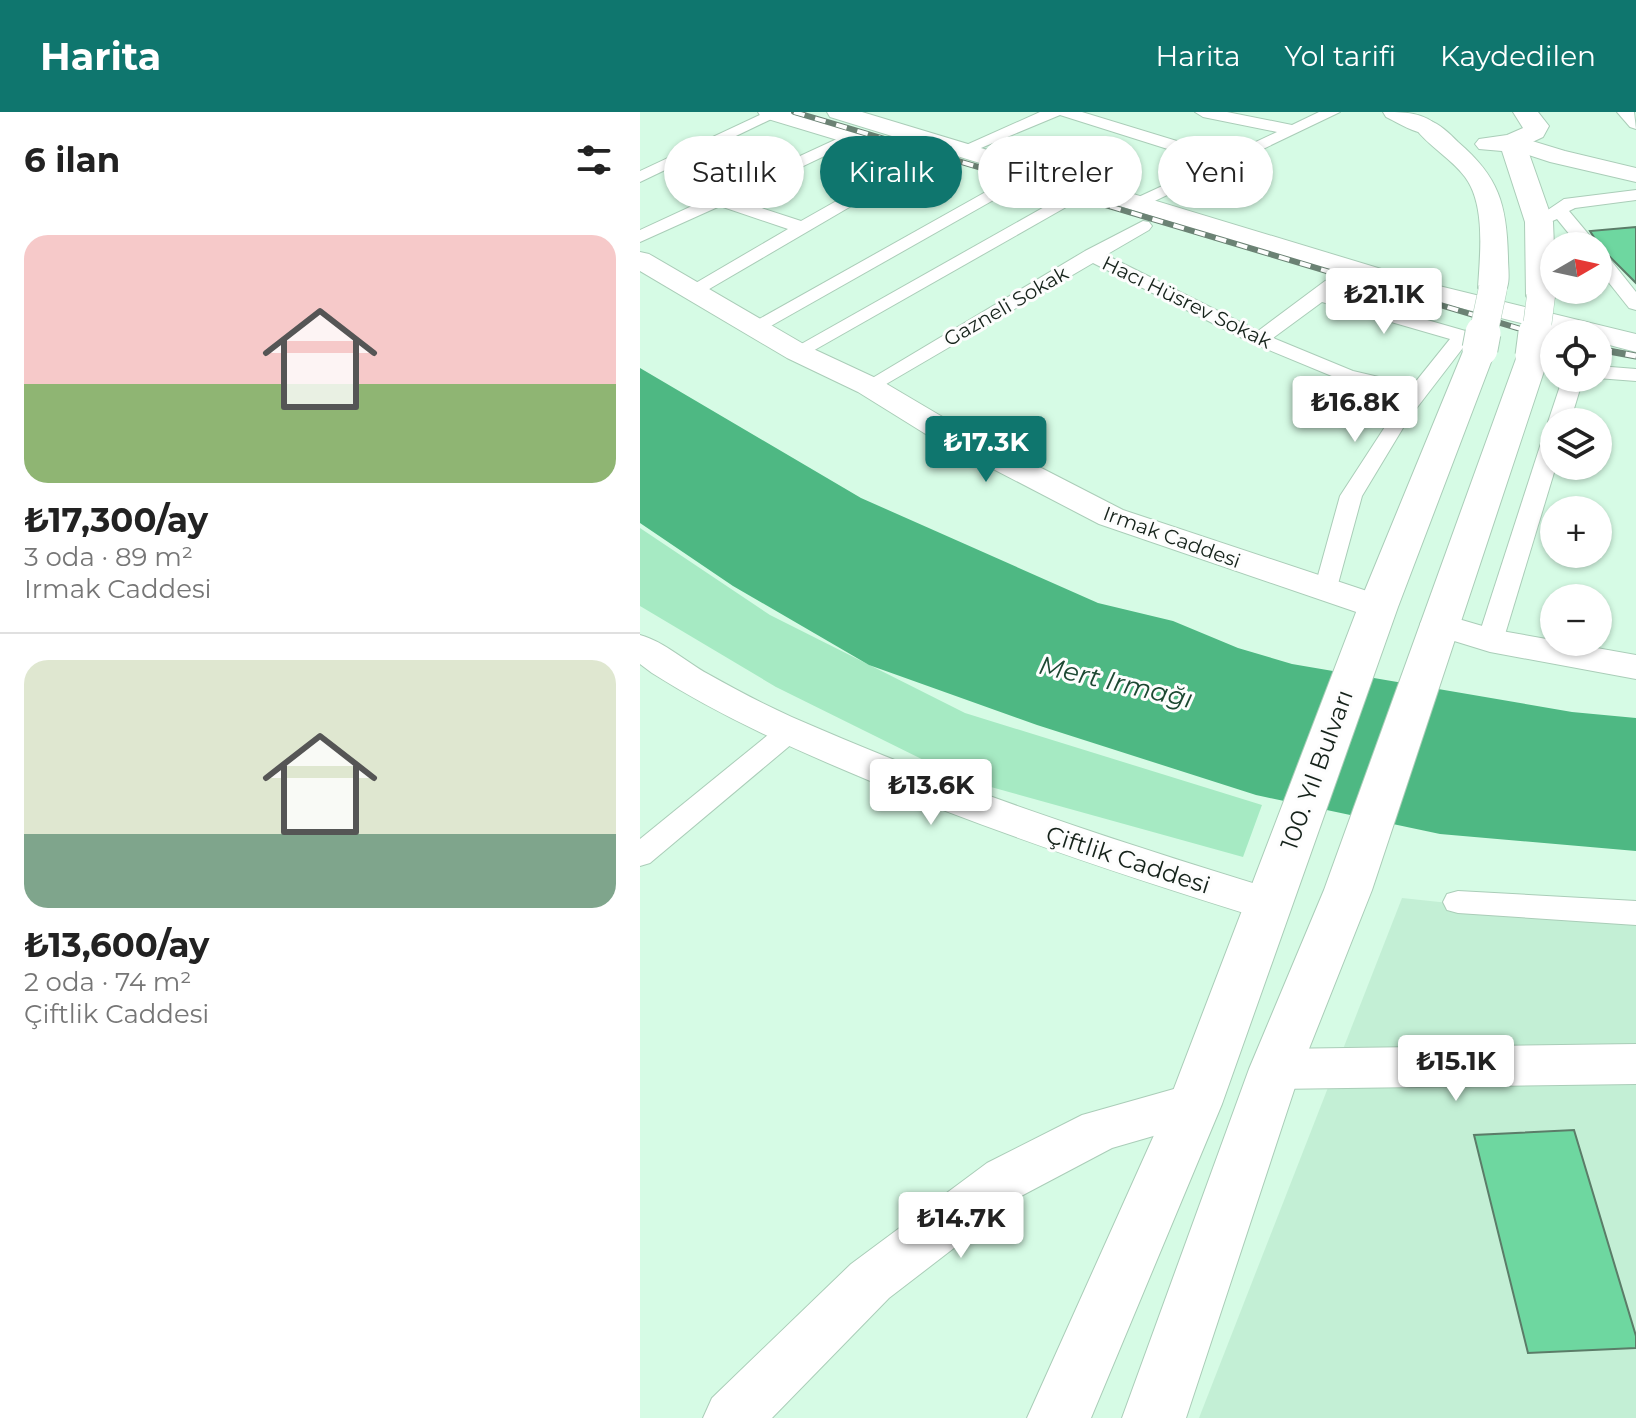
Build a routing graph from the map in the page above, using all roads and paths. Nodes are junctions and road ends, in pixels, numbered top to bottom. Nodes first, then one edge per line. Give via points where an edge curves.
1 (838, 112) edge
2 (1054, 112) edge
3 (1066, 112) edge
4 (1203, 112) edge
5 (1283, 112) edge
6 (1332, 112) edge
7 (1394, 112) edge
8 (771, 113) edge
9 (1529, 114) edge
10 (1427, 120) edge
11 (1293, 130) junction
12 (849, 136) edge
13 (1273, 140) edge
14 (1158, 141) edge
15 (1512, 142) junction
16 (963, 150) junction
17 (1636, 164) edge
18 (1636, 175) edge
19 (640, 177) edge
20 (1636, 195) edge
21 (978, 201) edge
22 (1158, 204) edge
23 (703, 208) edge
24 (744, 208) edge
25 (838, 208) edge
26 (1051, 208) edge
27 (1098, 208) edge
28 (1140, 215) junction
29 (1549, 216) junction
30 (803, 228) junction
31 (1570, 232) edge
32 (640, 237) edge
33 (1092, 255) junction
34 (640, 260) edge
35 (1612, 274) edge
36 (1326, 289) junction
37 (692, 291) junction
38 (1636, 304) edge
39 (755, 327) junction
40 (1476, 336) junction
41 (1259, 339) junction
42 (1636, 343) edge
43 (797, 352) junction
44 (1612, 373) edge
45 (1636, 375) edge
46 (869, 386) junction
47 (1419, 393) junction
48 (1541, 480) edge
49 (1326, 590) junction
50 (1378, 607) junction
51 (1438, 624) junction
52 (1490, 641) junction
53 (640, 647) edge
54 (1636, 667) edge
55 (789, 732) junction
56 (640, 855) edge
57 (1458, 902) dead end
58 (1270, 905) junction
59 (1636, 913) edge
60 (1636, 1064) edge
61 (1275, 1069) junction
62 (1195, 1104) junction
63 (732, 1418) edge
64 (1059, 1418) edge
65 (1154, 1418) edge

1 - 16 main road
2 - 16 street
3 - 14 street
4 - 11 street
5 - 11 street
6 - 11 street, Gazneli Sokak
7 - 10 main road
8 - 12 main road
8 - 19 street
9 - 15 main road via 1534,132
9 - 17 main road via 1612,159
10 - 15 main road via 1439,135 1474,144
10 - 40 main road, 100. Yıl Bulvarı, bridge via 1480,178 1489,211 1493,288
11 - 13 street, Gazneli Sokak
15 - 18 main road
15 - 29 main road
16 - 28 main road
20 - 29 street via 1570,203
21 - 39 street
22 - 28 street, Gazneli Sokak
23 - 32 street
24 - 30 street
25 - 30 street
26 - 43 street
27 - 28 main road
28 - 33 street, Gazneli Sokak
28 - 36 main road
28 - 42 main road
29 - 31 street
29 - 51 main road, bridge via 1533,356
30 - 37 street
33 - 41 street, Hacı Hüsrev Sokak
33 - 46 street, Gazneli Sokak
34 - 37 main road, Irmak Caddesi
35 - 38 street
36 - 40 main road
36 - 41 street
36 - 47 street via 1462,336
37 - 39 main road, Irmak Caddesi
39 - 43 main road, Irmak Caddesi
40 - 50 main road, 100. Yıl Bulvarı
41 - 47 street, Hacı Hüsrev Sokak via 1346,375
43 - 46 main road, Irmak Caddesi
44 - 45 street
46 - 49 main road, Irmak Caddesi via 1111,517
47 - 49 street via 1351,496
48 - 52 street
49 - 50 main road, Irmak Caddesi
50 - 58 main road, 100. Yıl Bulvarı
51 - 52 main road
51 - 61 main road via 1348,890
52 - 54 main road
53 - 55 main road, Çiftlik Caddesi
55 - 56 street
55 - 58 main road, Çiftlik Caddesi via 1059,839
57 - 59 street
58 - 62 main road, 100. Yıl Bulvarı
60 - 61 main road
61 - 65 main road
62 - 63 main road via 1100,1130 1005,1179 870,1281
62 - 64 main road, 100. Yıl Bulvarı

